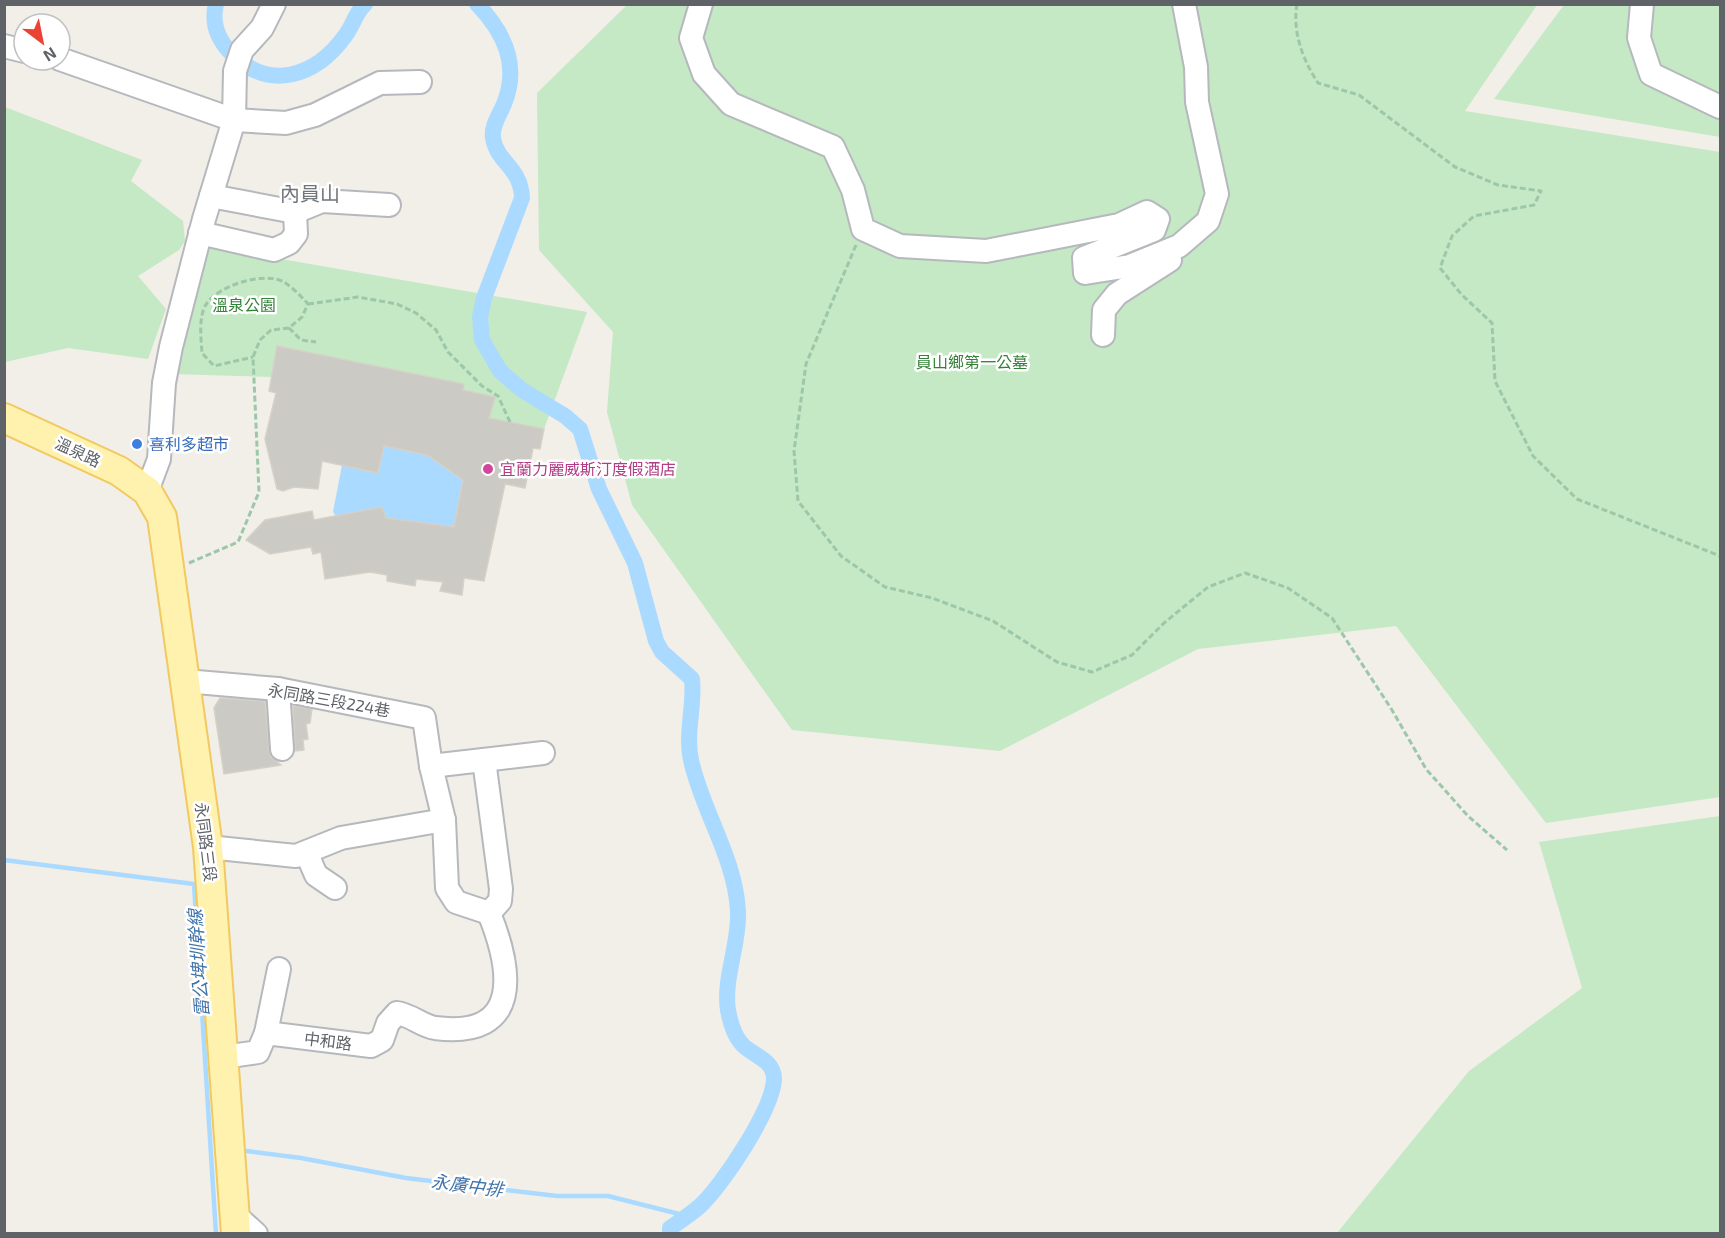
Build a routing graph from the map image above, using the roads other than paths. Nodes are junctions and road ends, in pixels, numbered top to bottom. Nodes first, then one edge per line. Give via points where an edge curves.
1 (274, 4) edge
2 (701, 4) edge
3 (1184, 4) edge
4 (1642, 4) edge
5 (72, 63) edge
6 (420, 82) dead end
7 (1720, 107) edge
8 (234, 120) junction
9 (211, 196) junction
10 (389, 205) dead end
11 (295, 212) junction
12 (200, 233) junction
13 (1191, 236) junction
14 (1103, 335) dead end
15 (4, 418) edge
16 (147, 491) junction
17 (185, 681) junction
18 (278, 689) junction
19 (282, 749) dead end
20 (543, 753) dead end
21 (484, 760) junction
22 (431, 766) junction
23 (444, 820) junction
24 (208, 847) junction
25 (307, 854) junction
26 (335, 888) dead end
27 (489, 913) junction
28 (279, 969) dead end
29 (266, 1033) junction
30 (223, 1057) junction
31 (235, 1223) edge
32 (256, 1233) edge

1 - 8 street via 262,28 242,50 235,71
2 - 13 street via 691,38 704,74 730,104 833,147 853,190 863,229 900,246 986,251 1119,225 1147,213 1158,219 1154,230 1084,258 1085,273 1130,266 1179,246
3 - 13 street via 1196,67 1197,102 1217,194 1208,221
4 - 7 street via 1639,38 1650,74
5 - 8 street
6 - 8 street via 380,83 315,115 286,123
8 - 9 street
9 - 11 street
9 - 12 street
10 - 11 street via 322,201
11 - 12 street via 296,234 289,243 274,250
12 - 16 street via 171,347 164,383 159,459
13 - 14 street via 1167,264 1117,294 1104,310
15 - 16 main road, 溫泉路 via 119,471
16 - 17 main road, 永同路三段 via 162,517
17 - 18 street, 永同路三段224巷
17 - 24 main road, 永同路三段
18 - 19 street
18 - 22 street, 永同路三段224巷 via 424,718
20 - 21 street
21 - 22 street
21 - 27 street via 501,889 500,901
22 - 23 street
23 - 25 street via 341,838
23 - 27 street via 447,888 456,902
24 - 25 street
24 - 30 main road, 永同路三段
25 - 26 street via 316,875
27 - 29 street, 中和路 via 500,939 505,998 501,1008 486,1021 463,1029 432,1028 397,1013 381,1040 371,1046
28 - 29 street
29 - 30 street via 258,1052
30 - 31 main road, 永同路三段
31 - 32 street

